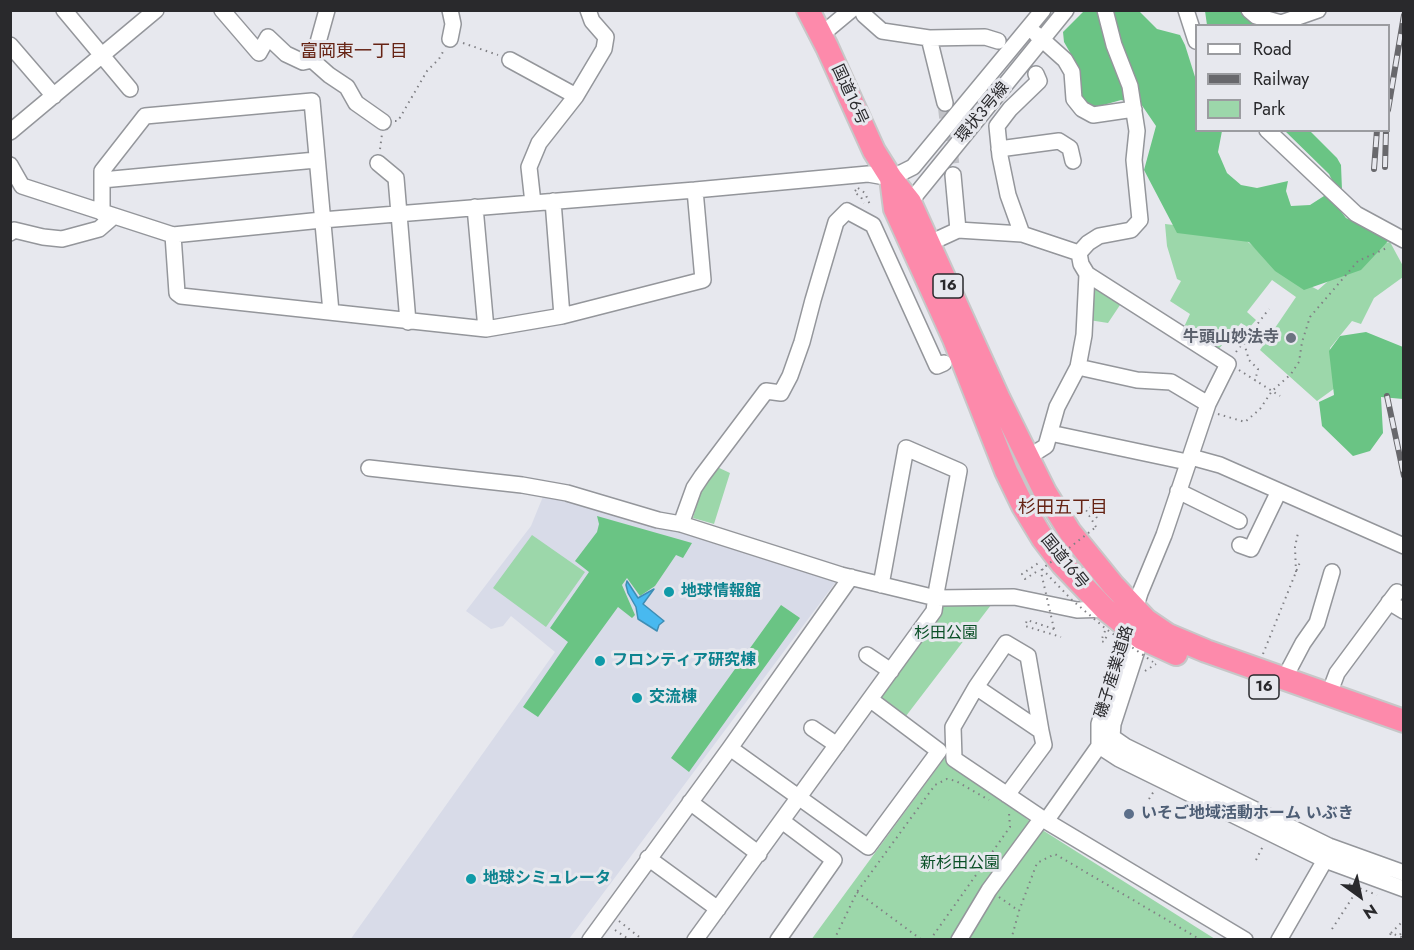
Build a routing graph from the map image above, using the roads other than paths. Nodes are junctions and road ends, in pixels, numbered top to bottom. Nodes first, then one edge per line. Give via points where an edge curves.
1 (64, 10) edge
2 (222, 10) edge
3 (327, 10) edge
4 (450, 10) edge
5 (588, 10) edge
6 (808, 10) edge
7 (851, 10) edge
8 (862, 10) edge
9 (1043, 10) edge
10 (1066, 10) edge
11 (1105, 10) edge
12 (1186, 10) edge
13 (1249, 10) edge
14 (1316, 11) edge
15 (151, 12) edge
16 (1029, 28) junction
17 (821, 35) junction
18 (1195, 35) edge
19 (929, 38) junction
20 (450, 39) road end
21 (1043, 39) junction
22 (998, 41) dead end
23 (10, 45) edge
24 (316, 46) dead end
25 (102, 57) junction
26 (510, 60) road end
27 (1036, 74) dead end
28 (130, 89) dead end
29 (54, 96) junction
30 (576, 96) junction
31 (945, 103) tunnel mouth
32 (1134, 109) junction
33 (383, 122) road end
34 (10, 132) edge
35 (1269, 132) edge
36 (999, 149) junction
37 (316, 160) junction
38 (1073, 161) dead end
39 (378, 164) road end
40 (10, 165) edge
41 (953, 175) tunnel mouth
42 (891, 178) junction
43 (102, 180) junction
44 (16, 189) edge
45 (695, 190) junction
46 (553, 201) junction
47 (533, 203) junction
48 (475, 207) junction
49 (893, 208) junction
50 (400, 214) junction
51 (108, 215) junction
52 (322, 220) junction
53 (958, 230) junction
54 (10, 232) edge
55 (1022, 234) junction
56 (172, 235) junction
57 (1399, 241) edge
58 (920, 247) junction
59 (1079, 253) junction
60 (1087, 274) junction
61 (331, 312) junction
62 (562, 316) junction
63 (408, 321) junction
64 (486, 329) junction
65 (944, 363) dead end
66 (1078, 367) junction
67 (1208, 407) junction
68 (1050, 433) junction
69 (1027, 458) junction
70 (1189, 460) junction
71 (369, 468) dead end
72 (1178, 491) junction
73 (1279, 491) junction
74 (1239, 521) dead end
75 (681, 524) junction
76 (1240, 544) dead end
77 (1404, 546) edge
78 (1332, 572) dead end
79 (851, 577) junction
80 (881, 585) junction
81 (936, 598) junction
82 (1404, 611) edge
83 (1120, 624) junction
84 (867, 655) dead end
85 (891, 671) junction
86 (1284, 679) junction
87 (976, 687) junction
88 (1329, 694) junction
89 (871, 700) junction
90 (1404, 721) edge
91 (812, 728) dead end
92 (1041, 731) junction
93 (1404, 734) edge
94 (1112, 736) junction
95 (837, 745) junction
96 (1099, 746) junction
97 (730, 748) junction
98 (1007, 795) junction
99 (800, 798) junction
100 (690, 802) junction
101 (1044, 819) junction
102 (782, 822) junction
103 (759, 854) junction
104 (648, 858) junction
105 (1324, 861) junction
106 (1404, 873) edge
107 (1404, 889) edge
108 (718, 909) junction
109 (590, 939) edge
110 (695, 939) edge
111 (778, 939) edge
112 (959, 939) edge
113 (1245, 939) edge
114 (1279, 939) edge

1 - 25 street
2 - 33 street via 258,53 268,37 286,54 303,62 312,60 347,87 356,103
3 - 24 street
4 - 20 street
5 - 30 street via 606,37 604,49
6 - 17 highway, 国道16号 / 16
7 - 17 street
8 - 19 street via 882,31
9 - 16 street, 環状3号線
10 - 21 street, 環状3号線
11 - 32 street
12 - 18 street
13 - 14 street via 1281,23
15 - 25 street
16 - 21 street
16 - 42 street, 環状3号線 via 913,167
17 - 42 highway, 国道16号 / 16 via 874,151
19 - 22 street via 984,37
19 - 31 street
21 - 32 street via 1072,72 1074,99 1082,109 1093,115
21 - 49 street, 環状3号線
23 - 29 street
25 - 28 street
25 - 29 street
26 - 30 street
27 - 36 street via 1039,81 997,126
29 - 34 street
30 - 47 street via 539,143 529,167
32 - 59 street via 1140,220 1131,230 1099,236
35 - 57 street via 1349,208
36 - 38 street via 1059,141 1070,148
36 - 55 street via 1008,195
37 - 43 street
37 - 43 street via 312,101 145,116 102,171
37 - 52 street
39 - 50 street via 396,177
40 - 44 street
41 - 53 street
42 - 45 street via 868,174
42 - 49 highway, 国道16号 / 16
43 - 51 street
44 - 51 street
45 - 46 street
45 - 62 street via 703,280
46 - 47 street
46 - 62 street
47 - 48 street
48 - 50 street
48 - 64 street
49 - 58 highway, 国道16号 / 16
50 - 52 street
50 - 63 street
51 - 54 street via 99,229 62,239
51 - 56 street
52 - 56 street
52 - 61 street
53 - 55 street
53 - 58 street
55 - 59 street
56 - 61 street via 177,293 181,296
58 - 69 highway, 国道16号 / 16
58 - 83 highway, 国道16号 / 16 via 1023,506 1062,564
59 - 60 street
60 - 66 street
60 - 67 street via 1228,364
61 - 63 street
62 - 64 street
63 - 64 street
65 - 75 street via 937,366 873,225 847,211 836,222 802,342 781,393 766,391 759,400 702,476
66 - 67 street via 1137,380 1171,382
66 - 68 street via 1057,407
67 - 70 street
68 - 69 street via 1046,446
68 - 70 street
69 - 83 highway, 国道16号 / 16
70 - 72 street
70 - 73 street via 1220,465
71 - 75 street via 522,484
72 - 74 street
72 - 83 street via 1164,535
73 - 76 street via 1251,549
73 - 77 street
75 - 79 street
78 - 86 street via 1317,623
79 - 80 street
79 - 97 street
80 - 81 street
80 - 81 street via 906,448 959,471
81 - 83 street via 1014,597 1077,609
81 - 85 street via 934,611
82 - 88 street via 1393,597 1337,673
83 - 86 highway, 国道16号 / 16 via 1156,628
83 - 93 highway, 国道16号 / 16 via 1162,648
83 - 94 street, 磯子産業道路
83 - 96 street, 磯子産業道路 via 1099,724
84 - 85 street
85 - 89 street
86 - 88 highway, 国道16号 / 16
87 - 92 street
87 - 92 street via 1006,643 1028,656
87 - 98 street via 953,727 954,759
88 - 90 highway, 国道16号 / 16
89 - 95 street
89 - 99 street via 939,750 868,847
91 - 95 street
92 - 98 street via 1044,745
94 - 96 street
94 - 106 street, 磯子産業道路 via 1125,746 1329,846
95 - 99 street
96 - 101 street
96 - 105 street
97 - 99 street
97 - 100 street
98 - 101 street
99 - 102 street
100 - 103 street
100 - 104 street
101 - 112 street via 989,890
101 - 113 street
102 - 103 street
102 - 111 street via 834,860
103 - 108 street
104 - 108 street
104 - 109 street
105 - 107 street
105 - 114 street
108 - 110 street

